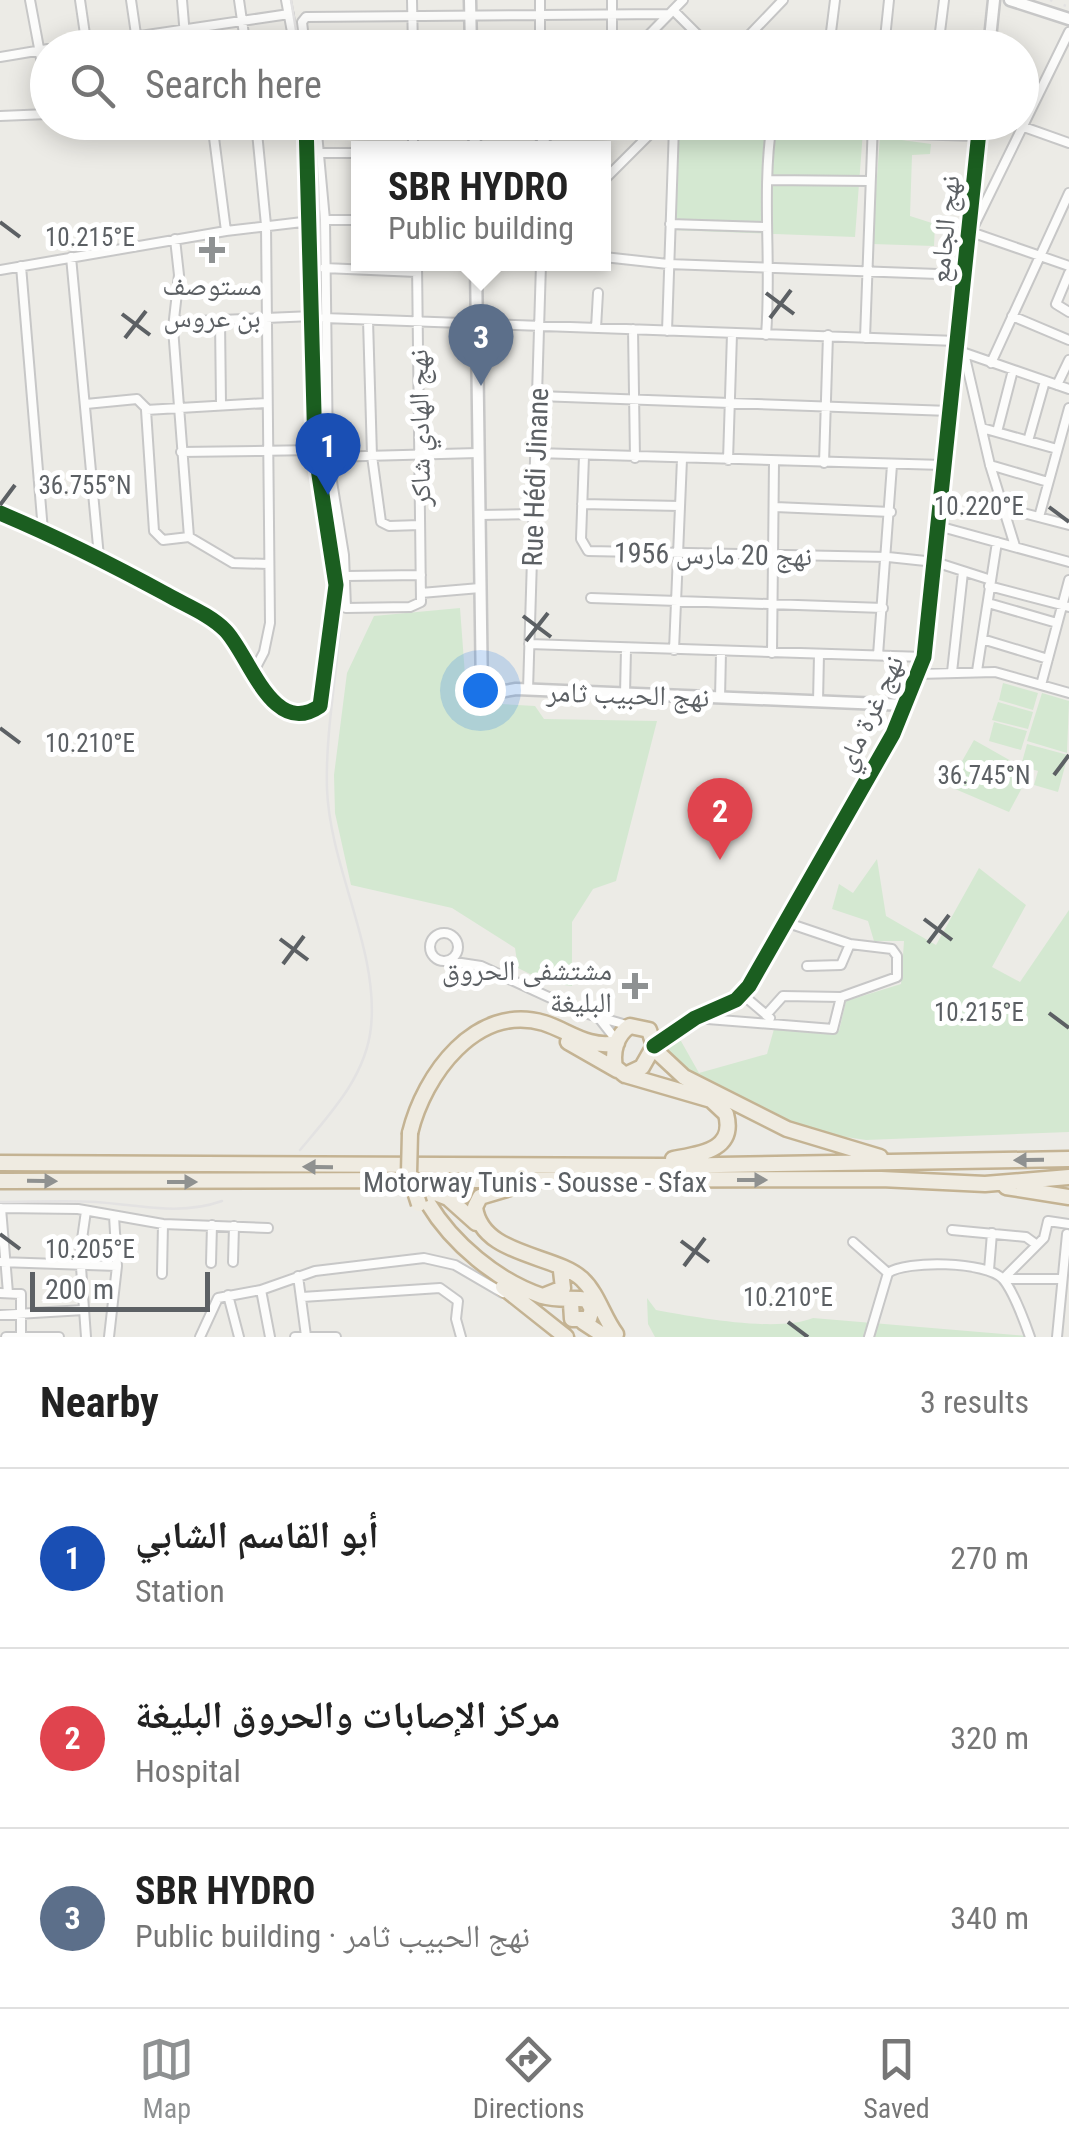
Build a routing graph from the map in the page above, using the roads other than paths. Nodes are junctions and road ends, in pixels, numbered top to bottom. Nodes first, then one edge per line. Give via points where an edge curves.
1 (30, 0) edge
2 (80, 0) edge
3 (131, 0) edge
4 (182, 0) edge
5 (239, 0) edge
6 (286, 0) edge
7 (412, 0) edge
8 (470, 0) edge
9 (540, 0) edge
10 (612, 0) edge
11 (683, 0) edge
12 (783, 0) edge
13 (835, 0) edge
14 (888, 0) edge
15 (944, 0) edge
16 (994, 0) edge
17 (1010, 0) edge
18 (671, 12) junction
19 (289, 14) junction
20 (612, 14) junction
21 (540, 15) junction
22 (412, 16) junction
23 (470, 16) junction
24 (1069, 18) edge
25 (242, 21) junction
26 (39, 30) edge
27 (85, 30) edge
28 (135, 30) edge
29 (185, 30) joint
30 (243, 30) edge
31 (292, 30) edge
32 (303, 30) edge
33 (412, 30) edge
34 (471, 30) edge
35 (540, 30) edge
36 (612, 30) edge
37 (654, 30) edge
38 (691, 30) edge
39 (754, 30) edge
40 (832, 30) edge
41 (886, 30) edge
42 (940, 30) edge
43 (991, 30) edge
44 (1069, 32) edge
45 (30, 52) edge
46 (0, 57) edge
47 (1039, 91) edge
48 (30, 115) edge
49 (0, 116) edge
50 (1039, 132) edge
51 (214, 140) edge
52 (258, 140) edge
53 (307, 140) edge
54 (318, 140) edge
55 (647, 140) edge
56 (665, 140) edge
57 (770, 140) edge
58 (871, 140) edge
59 (979, 140) edge
60 (1014, 140) edge
61 (1069, 143) edge
62 (351, 152) edge
63 (320, 153) junction
64 (611, 173) edge
65 (768, 180) junction
66 (869, 180) junction
67 (1069, 193) edge
68 (325, 220) junction
69 (351, 220) edge
70 (311, 221) junction
71 (670, 224) junction
72 (266, 225) junction
73 (767, 227) junction
74 (226, 230) junction
75 (971, 232) junction
76 (175, 239) junction
77 (1038, 256) junction
78 (72, 258) junction
79 (611, 258) edge
80 (668, 264) junction
81 (21, 266) junction
82 (771, 266) junction
83 (324, 268) junction
84 (351, 268) edge
85 (0, 270) edge
86 (866, 270) junction
87 (1069, 270) edge
88 (417, 271) edge
89 (476, 271) edge
90 (541, 271) edge
91 (965, 275) junction
92 (598, 293) dead end
93 (1069, 312) edge
94 (312, 316) junction
95 (1012, 316) junction
96 (265, 317) junction
97 (324, 318) junction
98 (368, 320) junction
99 (220, 321) junction
100 (174, 322) junction
101 (418, 322) junction
102 (477, 324) junction
103 (540, 325) junction
104 (596, 328) junction
105 (633, 330) junction
106 (667, 331) junction
107 (732, 334) junction
108 (766, 334) junction
109 (828, 336) junction
110 (865, 338) junction
111 (1069, 340) edge
112 (960, 348) junction
113 (1069, 360) edge
114 (992, 363) junction
115 (1013, 370) junction
116 (1045, 381) junction
117 (1057, 385) junction
118 (1069, 390) edge
119 (538, 396) junction
120 (634, 400) junction
121 (730, 402) junction
122 (266, 403) junction
123 (86, 404) junction
124 (221, 404) junction
125 (179, 405) junction
126 (827, 405) junction
127 (1069, 408) edge
128 (147, 409) junction
129 (950, 411) junction
130 (982, 428) junction
131 (997, 432) junction
132 (1028, 441) junction
133 (315, 449) junction
134 (1058, 449) junction
135 (266, 450) junction
136 (181, 452) junction
137 (478, 453) junction
138 (536, 453) junction
139 (420, 455) junction
140 (372, 456) junction
141 (584, 456) junction
142 (328, 457) junction
143 (635, 458) junction
144 (682, 459) junction
145 (728, 460) junction
146 (774, 462) junction
147 (824, 463) junction
148 (892, 464) junction
149 (990, 464) junction
150 (943, 466) junction
151 (1048, 482) junction
152 (582, 504) junction
153 (680, 506) junction
154 (775, 508) junction
155 (1004, 508) junction
156 (0, 512) edge
157 (891, 512) junction
158 (534, 514) junction
159 (479, 515) junction
160 (1039, 517) junction
161 (420, 525) junction
162 (1069, 525) edge
163 (938, 526) junction
164 (43, 531) junction
165 (188, 537) junction
166 (997, 542) junction
167 (1014, 546) junction
168 (678, 552) junction
169 (775, 554) junction
170 (99, 557) junction
171 (888, 557) junction
172 (935, 562) junction
173 (1069, 562) edge
174 (268, 564) junction
175 (963, 572) junction
176 (421, 575) junction
177 (346, 576) junction
178 (1069, 580) edge
179 (988, 582) junction
180 (480, 588) junction
181 (422, 593) junction
182 (591, 598) dead end
183 (676, 602) junction
184 (988, 603) junction
185 (773, 605) junction
186 (1066, 606) edge
187 (883, 608) junction
188 (1057, 624) junction
189 (982, 639) junction
190 (529, 644) junction
191 (626, 649) junction
192 (674, 650) junction
193 (721, 652) junction
194 (772, 653) junction
195 (819, 654) junction
196 (878, 655) junction
197 (924, 658) junction
198 (1048, 658) junction
199 (977, 671) junction
200 (253, 672) junction
201 (952, 672) junction
202 (918, 674) junction
203 (1042, 685) junction
204 (528, 690) junction
205 (1069, 693) edge
206 (625, 694) junction
207 (720, 698) junction
208 (818, 702) junction
209 (906, 705) junction
210 (784, 921) junction
211 (850, 944) junction
212 (458, 945) junction
213 (448, 961) junction
214 (480, 966) junction
215 (807, 966) dead end
216 (743, 995) junction
217 (841, 997) junction
218 (766, 1014) junction
219 (599, 1018) junction
220 (695, 1018) junction
221 (630, 1026) junction
222 (779, 1026) junction
223 (617, 1042) junction
224 (653, 1043) junction
225 (621, 1072) junction
226 (414, 1134) junction
227 (1069, 1159) edge
228 (890, 1161) junction
229 (0, 1163) edge
230 (660, 1166) junction
231 (1069, 1177) edge
232 (0, 1181) edge
233 (524, 1181) junction
234 (404, 1183) junction
235 (986, 1184) junction
236 (1069, 1196) edge
237 (423, 1203) junction
238 (1, 1208) edge
239 (86, 1211) junction
240 (114, 1216) junction
241 (163, 1224) junction
242 (212, 1225) junction
243 (234, 1226) junction
244 (268, 1228) dead end
245 (1068, 1229) edge
246 (952, 1230) dead end
247 (992, 1233) junction
248 (853, 1242) dead end
249 (1038, 1245) junction
250 (4, 1262) edge
251 (233, 1262) dead end
252 (211, 1263) dead end
253 (80, 1265) junction
254 (116, 1266) junction
255 (989, 1270) junction
256 (561, 1272) junction
257 (888, 1273) junction
258 (162, 1274) dead end
259 (298, 1276) junction
260 (1003, 1279) junction
261 (1062, 1279) junction
262 (261, 1290) junction
263 (507, 1292) junction
264 (4, 1293) edge
265 (228, 1294) junction
266 (543, 1296) junction
267 (302, 1297) junction
268 (572, 1305) junction
269 (84, 1310) junction
270 (22, 1314) junction
271 (0, 1315) edge
272 (588, 1318) junction
273 (21, 1336) edge
274 (306, 1336) edge
275 (614, 1336) edge
276 (6, 1337) edge
277 (59, 1337) edge
278 (86, 1337) edge
279 (109, 1337) edge
280 (200, 1337) edge
281 (240, 1337) edge
282 (270, 1337) edge
283 (295, 1337) edge
284 (332, 1337) edge
285 (460, 1337) edge
286 (566, 1337) edge
287 (869, 1337) edge
288 (1030, 1337) edge
289 (1057, 1337) edge

1 - 26 street
2 - 27 street
3 - 28 street
4 - 29 street
5 - 25 street
6 - 19 street
7 - 22 street
8 - 23 street
9 - 21 street
10 - 20 street
11 - 18 street
12 - 39 street
13 - 40 street
14 - 41 street
15 - 42 street
16 - 43 street
17 - 24 street
18 - 20 street
18 - 37 street
18 - 38 street
19 - 25 street
19 - 31 street
20 - 21 street
20 - 36 street
21 - 23 street
21 - 35 street
22 - 23 street
22 - 32 street via 306,17
22 - 33 street
23 - 34 street
25 - 29 street
25 - 30 street
44 - 47 street
45 - 46 street
48 - 49 street
50 - 61 street
51 - 74 street
52 - 72 street
53 - 70 street
54 - 63 street
55 - 64 street
56 - 71 street
57 - 65 street
58 - 66 street
59 - 75 street, نهج الجامع
60 - 75 street
62 - 63 street
63 - 68 street
65 - 66 street
65 - 73 street
66 - 86 street
67 - 77 street
68 - 69 street
68 - 83 street
70 - 72 street
70 - 94 street
71 - 73 street
71 - 80 street
72 - 74 street
72 - 96 street
73 - 82 street
74 - 76 street
75 - 77 street
75 - 91 street, نهج الجامع
76 - 78 street
76 - 100 street
77 - 87 street
77 - 95 street
78 - 81 street
78 - 123 street
79 - 80 street
80 - 82 street
80 - 106 street
81 - 85 street
81 - 164 street
82 - 86 street
82 - 108 street
83 - 84 street
83 - 97 street
86 - 91 street
86 - 110 street
87 - 93 street via 1056,304
88 - 101 street, نهج الهادي شاكر
89 - 102 street, نهج الحبيب ثامر
90 - 103 street, Rue Hédi Jinane
91 - 112 street, نهج الجامع
92 - 104 street
94 - 96 street
94 - 133 street
95 - 111 street
95 - 114 street
96 - 99 street
96 - 122 street
97 - 98 street
97 - 142 street
98 - 101 street
98 - 140 street
99 - 100 street
99 - 124 street
100 - 125 street
101 - 102 street
101 - 139 street, نهج الهادي شاكر
102 - 103 street
102 - 137 street, نهج الحبيب ثامر
103 - 104 street
103 - 119 street, Rue Hédi Jinane
104 - 105 street
105 - 106 street
105 - 120 street
106 - 107 street
107 - 108 street
107 - 121 street
108 - 109 street
109 - 110 street
109 - 126 street
110 - 112 street
112 - 114 street
112 - 129 street, نهج غرة ماي
112 - 130 street
113 - 117 street
114 - 115 street
115 - 116 street
115 - 131 street
116 - 117 street
116 - 132 street
117 - 118 street
119 - 120 street
119 - 138 street, Rue Hédi Jinane
120 - 121 street
120 - 143 street
121 - 126 street
121 - 145 street
122 - 124 street
122 - 135 street
123 - 128 street via 137,399
123 - 170 street
124 - 125 street
125 - 128 street
125 - 136 street
126 - 129 street
126 - 147 street
127 - 134 street
128 - 165 street via 154,531 163,540
129 - 150 street, نهج غرة ماي
130 - 131 street
130 - 149 street
131 - 132 street
132 - 134 street
133 - 135 street
133 - 142 street
133 - 200 street via 336,585 320,706 303,714 285,710
134 - 151 street
135 - 136 street
135 - 174 street
136 - 165 street
137 - 139 street
137 - 159 street, نهج الحبيب ثامر
138 - 141 street
138 - 158 street, Rue Hédi Jinane
139 - 140 street
139 - 161 street, نهج الهادي شاكر
140 - 142 street
140 - 161 street via 383,524
141 - 143 street
141 - 152 street, نهج 20 مارس 1956
142 - 177 street
143 - 144 street
144 - 145 street
144 - 153 street
145 - 146 street
146 - 147 street
146 - 154 street
147 - 148 street
148 - 150 street
148 - 157 street
149 - 151 street
149 - 155 street
150 - 163 street, نهج غرة ماي
151 - 160 street
152 - 153 street
152 - 168 street, نهج 20 مارس 1956 via 582,544 588,551
153 - 168 street
154 - 157 street
154 - 169 street
155 - 160 street
155 - 167 street
156 - 164 street
157 - 171 street
158 - 159 street
158 - 190 street, Rue Hédi Jinane
159 - 180 street, نهج الحبيب ثامر
160 - 162 street
161 - 176 street, نهج الهادي شاكر
163 - 166 street
163 - 172 street, نهج غرة ماي
164 - 170 street
165 - 174 street via 233,563
166 - 167 street
166 - 179 street
167 - 173 street
168 - 169 street, نهج 20 مارس 1956
168 - 183 street
169 - 171 street, نهج 20 مارس 1956
169 - 185 street
170 - 200 street via 215,622
171 - 172 street, نهج 20 مارس 1956
171 - 187 street
172 - 175 street, نهج 20 مارس 1956
172 - 197 street, نهج غرة ماي
174 - 200 street via 268,637
175 - 179 street, نهج 20 مارس 1956
175 - 201 street
176 - 177 street
176 - 181 street, نهج الهادي شاكر
177 - 181 street via 345,608 414,607
178 - 186 street
179 - 184 street
179 - 186 street, نهج 20 مارس 1956
180 - 181 street
180 - 204 street, نهج الحبيب ثامر via 481,693
182 - 183 street
183 - 185 street
183 - 192 street
184 - 188 street
184 - 189 street
185 - 187 street
185 - 194 street
186 - 188 street
187 - 196 street
188 - 198 street
189 - 198 street
189 - 199 street
190 - 191 street
190 - 204 street, Rue Hédi Jinane
191 - 192 street
191 - 206 street
192 - 193 street
193 - 194 street
193 - 207 street
194 - 195 street
195 - 196 street
195 - 208 street
196 - 197 street
197 - 202 street, نهج غرة ماي
198 - 203 street
199 - 201 street
199 - 203 street
201 - 202 street
202 - 209 street, نهج غرة ماي
203 - 205 street
204 - 206 street, نهج الحبيب ثامر
206 - 207 street, نهج الحبيب ثامر
207 - 208 street, نهج الحبيب ثامر
208 - 209 street, نهج الحبيب ثامر
209 - 210 street, نهج غرة ماي
210 - 211 street
210 - 216 street, نهج غرة ماي
211 - 215 street via 841,965
211 - 217 street via 894,950 897,978
212 - 213 street
212 - 213 street via 450,934 433,939 433,956
212 - 214 street
213 - 214 street
214 - 219 street
216 - 218 street
216 - 220 street
217 - 218 street via 783,996
217 - 222 street via 833,1029
218 - 222 street
219 - 221 street
219 - 223 street
220 - 222 street
220 - 224 street
221 - 223 highway
221 - 224 highway via 642,1026
223 - 225 highway
223 - 226 highway via 590,1043 532,1020 485,1026 452,1055 422,1102
224 - 225 highway via 642,1067
224 - 228 highway via 684,1077 787,1129
225 - 226 highway via 541,1030 496,1029 458,1059
225 - 230 highway via 711,1100 726,1114 728,1129 718,1147
226 - 237 highway, bridge via 409,1173
227 -> 228 highway, Motorway Tunis - Sousse - Sfax
228 - 230 highway, Motorway Tunis - Sousse - Sfax
230 -> 229 highway, Motorway Tunis - Sousse - Sfax
231 - 235 highway, Motorway Tunis - Sousse - Sfax
232 -> 234 highway, Motorway Tunis - Sousse - Sfax
233 - 234 highway, Motorway Tunis - Sousse - Sfax
233 -> 235 highway, Motorway Tunis - Sousse - Sfax
233 - 275 highway via 480,1196 478,1218 511,1250 562,1266 582,1280
234 - 256 highway via 448,1198 514,1258
235 - 236 highway
237 - 263 highway via 454,1247
237 - 266 highway via 470,1252
238 - 239 street
238 - 250 street
239 - 240 street
239 - 253 street
240 - 241 street
240 - 254 street
241 - 242 street
241 - 258 street
242 - 243 street
242 - 252 street
243 - 244 street
243 - 251 street
245 - 249 street via 1048,1221
245 - 261 street
246 - 247 street
247 - 249 street
247 - 255 street
248 - 257 street
249 - 260 street
250 - 253 street
250 - 264 street
253 - 254 street
253 - 269 street
254 - 279 street
255 - 257 street via 911,1263
255 - 260 street
256 - 266 highway via 562,1290
256 - 268 highway via 574,1282
257 - 287 street
259 - 262 street
259 - 263 street via 432,1258
259 - 267 street
260 - 261 street
260 - 288 street
261 - 289 street
262 - 265 street
262 - 282 street
263 - 268 highway
263 - 286 highway
264 - 270 street via 22,1295
265 - 280 street via 213,1302
265 - 281 street
266 - 268 highway
267 - 274 street
267 - 285 street via 440,1288 458,1301
268 - 272 highway via 575,1322
268 - 272 highway via 590,1303
269 - 270 street
269 - 278 street
270 - 271 street
270 - 273 street
272 - 275 highway
273 - 276 street
273 - 277 street
274 - 283 street
274 - 284 street

